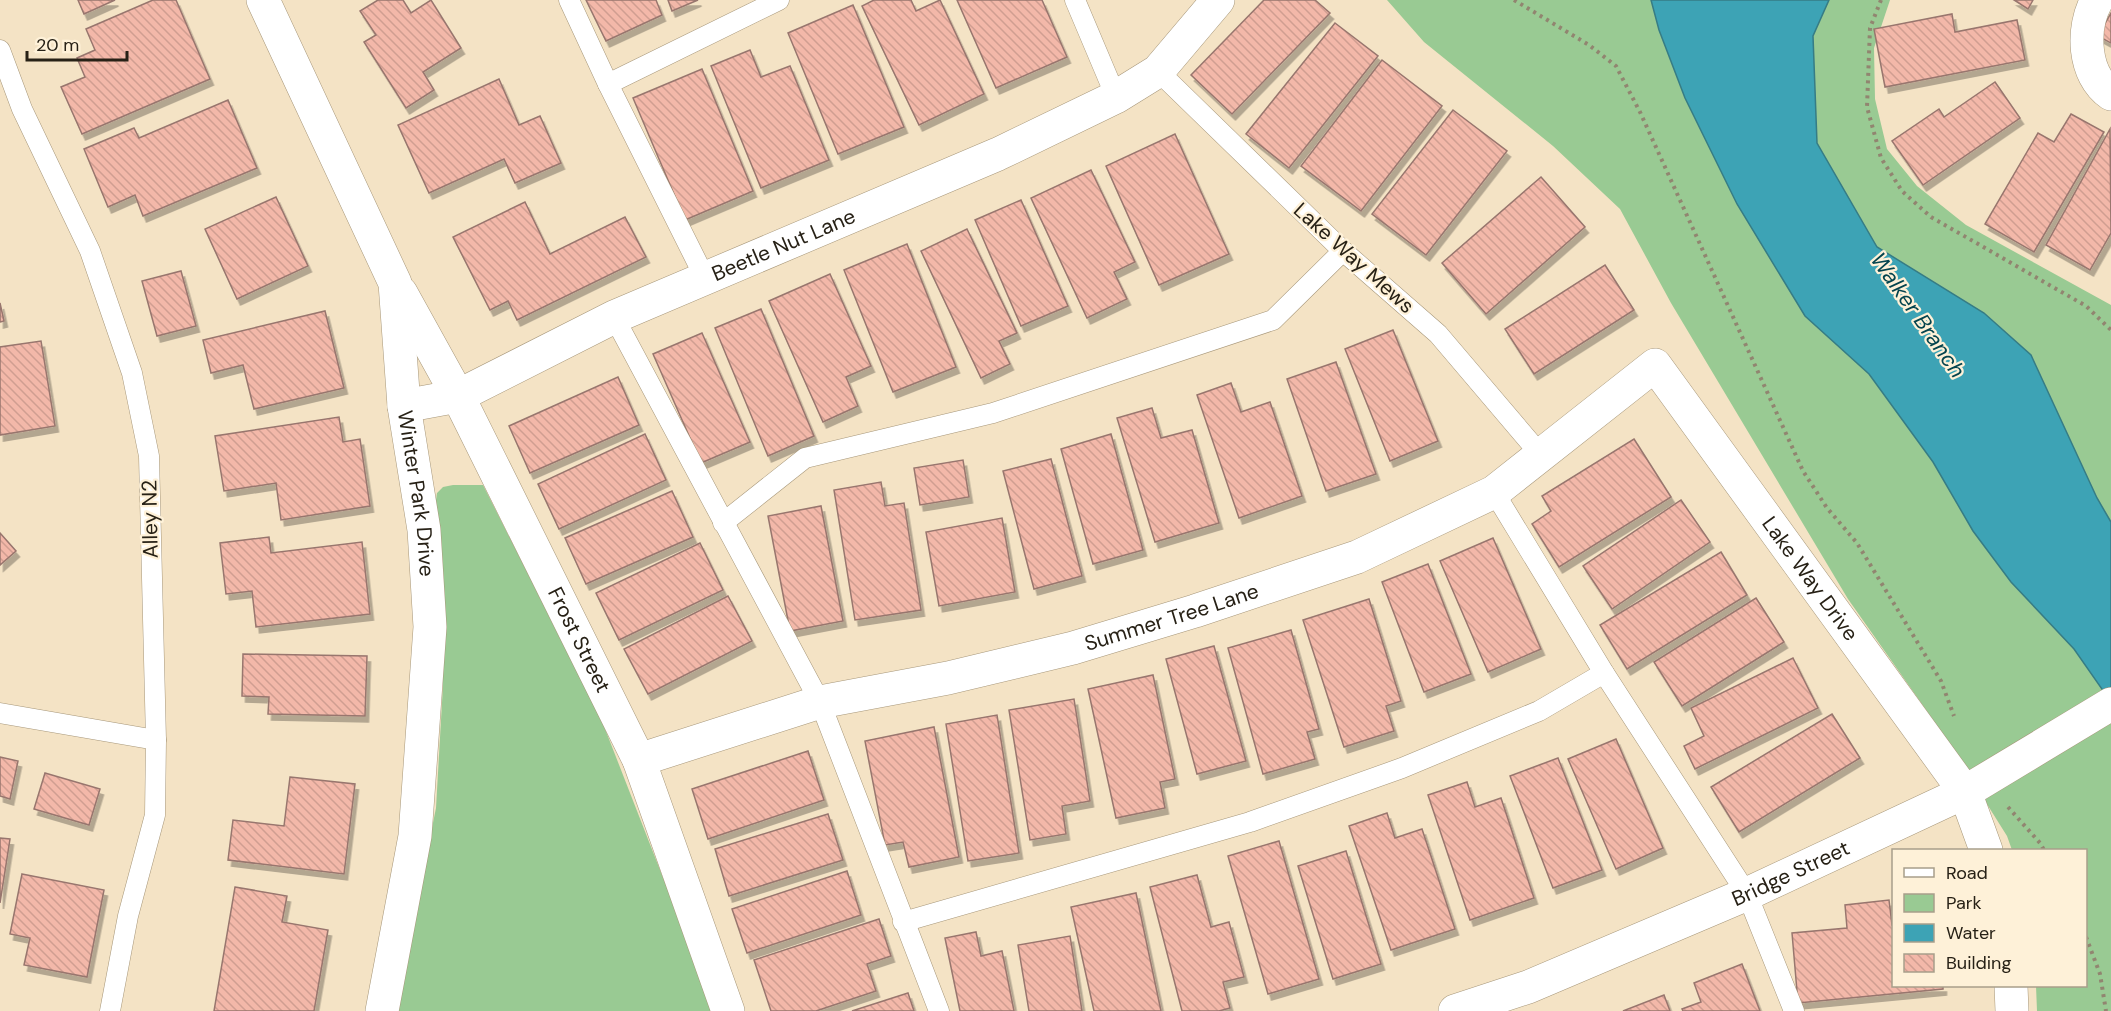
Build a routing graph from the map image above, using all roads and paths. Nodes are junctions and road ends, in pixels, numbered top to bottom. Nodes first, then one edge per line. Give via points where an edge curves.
1 (570, 0) edge
2 (779, 0) edge
3 (1075, 0) edge
4 (1218, 0) edge
5 (1514, 0) edge
6 (1881, 0) edge
7 (2097, 0) edge
8 (271, 3) edge
9 (0, 50) edge
10 (1158, 71) junction
11 (608, 84) junction
12 (2111, 94) edge
13 (1116, 97) junction
14 (1343, 251) junction
15 (705, 278) junction
16 (395, 283) junction
17 (614, 317) junction
18 (2111, 330) edge
19 (1655, 365) joint
20 (458, 396) junction
21 (404, 406) junction
22 (1540, 454) junction
23 (1494, 492) junction
24 (723, 523) junction
25 (1604, 673) junction
26 (820, 702) junction
27 (2111, 704) edge
28 (0, 713) edge
29 (1956, 720) dead end
30 (156, 740) junction
31 (639, 760) junction
32 (1965, 792) junction
33 (2003, 801) dead end
34 (1986, 849) edge
35 (2043, 849) edge
36 (1747, 894) junction
37 (903, 922) junction
38 (2087, 942) edge
39 (2011, 987) edge
40 (110, 1011) edge
41 (382, 1011) edge
42 (728, 1011) edge
43 (939, 1011) edge
44 (1455, 1011) edge
45 (1794, 1011) edge
46 (2012, 1011) edge
47 (2106, 1011) edge

1 - 11 lane
2 - 11 lane
3 - 13 lane
4 - 10 street, Beetle Nut Lane
5 - 29 path via 1616,66 1803,471 1857,543 1941,681
6 - 18 path via 1870,28 1867,106 1881,158 1902,191 1931,217 2086,306
7 - 12 street via 2089,19 2087,48 2096,79
8 - 16 street, Winter Park Drive
9 - 30 lane, Alley N2 via 22,109 90,251 132,373 149,456
10 - 13 street, Beetle Nut Lane
10 - 14 lane, Lake Way Mews
11 - 15 lane
13 - 15 street, Beetle Nut Lane via 998,154
14 - 22 lane, Lake Way Mews via 1438,334
14 - 24 lane via 1273,320 993,412 805,458
15 - 17 street, Beetle Nut Lane
16 - 20 street, Frost Street
16 - 21 street, Winter Park Drive
17 - 20 street, Beetle Nut Lane
17 - 24 lane
19 - 22 street, Summer Tree Lane
19 - 32 street, Lake Way Drive
20 - 21 street, Beetle Nut Lane
20 - 31 street, Frost Street
21 - 41 street, Winter Park Drive via 424,530 430,627 415,836
22 - 23 street, Summer Tree Lane
23 - 25 lane
23 - 26 street, Summer Tree Lane via 1357,557 1195,611 1073,648 948,678
24 - 26 lane
25 - 36 lane
25 - 37 lane via 1539,711 1391,772 1250,822
26 - 31 street, Summer Tree Lane
26 - 37 lane
27 - 32 street, Bridge Street
28 - 30 lane
30 - 40 lane, Alley N2 via 155,815 128,916
31 - 42 street, Frost Street
32 - 34 street, Lake Way Drive
32 - 36 street, Bridge Street
33 - 35 path
36 - 44 street, Bridge Street via 1528,987
36 - 45 lane
37 - 43 lane
38 - 47 path via 2100,974
39 - 46 street

